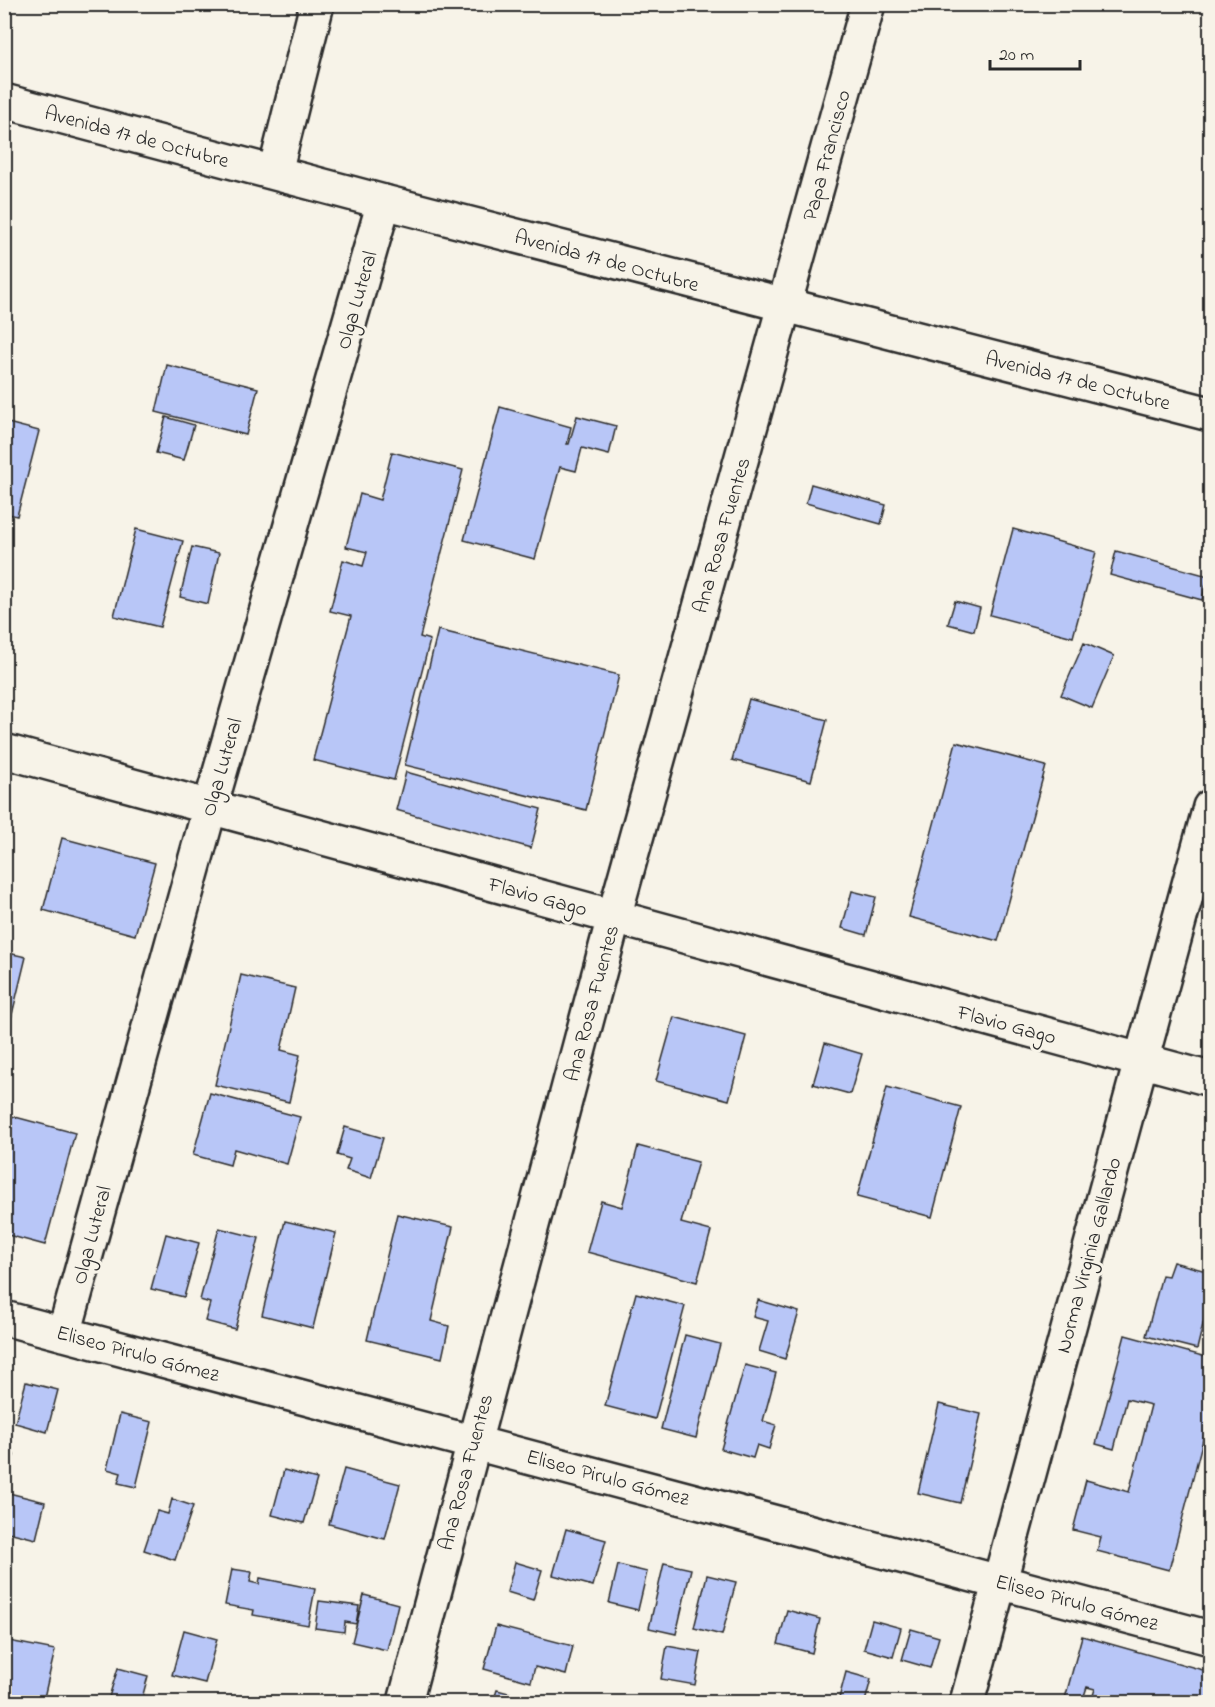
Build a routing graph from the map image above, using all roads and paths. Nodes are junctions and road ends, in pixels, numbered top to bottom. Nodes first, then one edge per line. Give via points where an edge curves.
1 (317, 4) edge
2 (868, 4) edge
3 (4, 101) edge
4 (275, 172) junction
5 (384, 202) junction
6 (784, 306) junction
7 (1210, 414) edge
8 (4, 752) edge
9 (210, 807) junction
10 (1210, 807) edge
11 (614, 917) junction
12 (1142, 1060) junction
13 (1210, 1079) edge
14 (4, 1318) edge
15 (64, 1334) junction
16 (473, 1441) junction
17 (999, 1580) junction
18 (1210, 1638) edge
19 (405, 1702) edge
20 (967, 1702) edge

1 - 4 street
2 - 6 street, Papa Francisco
3 - 4 street, Avenida 17 de Octubre
4 - 5 street, Avenida 17 de Octubre
5 - 6 street, Avenida 17 de Octubre
5 - 9 street, Olga Luteral
6 - 7 street, Avenida 17 de Octubre
6 - 11 street, Ana Rosa Fuentes
8 - 9 street, Flavio Gago
9 - 11 street, Flavio Gago
9 - 15 street, Olga Luteral
10 - 12 street, Norma Virginia Gallardo
11 - 12 street, Flavio Gago
11 - 16 street, Ana Rosa Fuentes
12 - 13 street, Flavio Gago
12 - 17 street, Norma Virginia Gallardo
14 - 15 street, Eliseo Pirulo Gómez
15 - 16 street, Eliseo Pirulo Gómez
16 - 17 street, Eliseo Pirulo Gómez
16 - 19 street, Ana Rosa Fuentes
17 - 18 street, Eliseo Pirulo Gómez
17 - 20 street, Norma Virginia Gallardo

